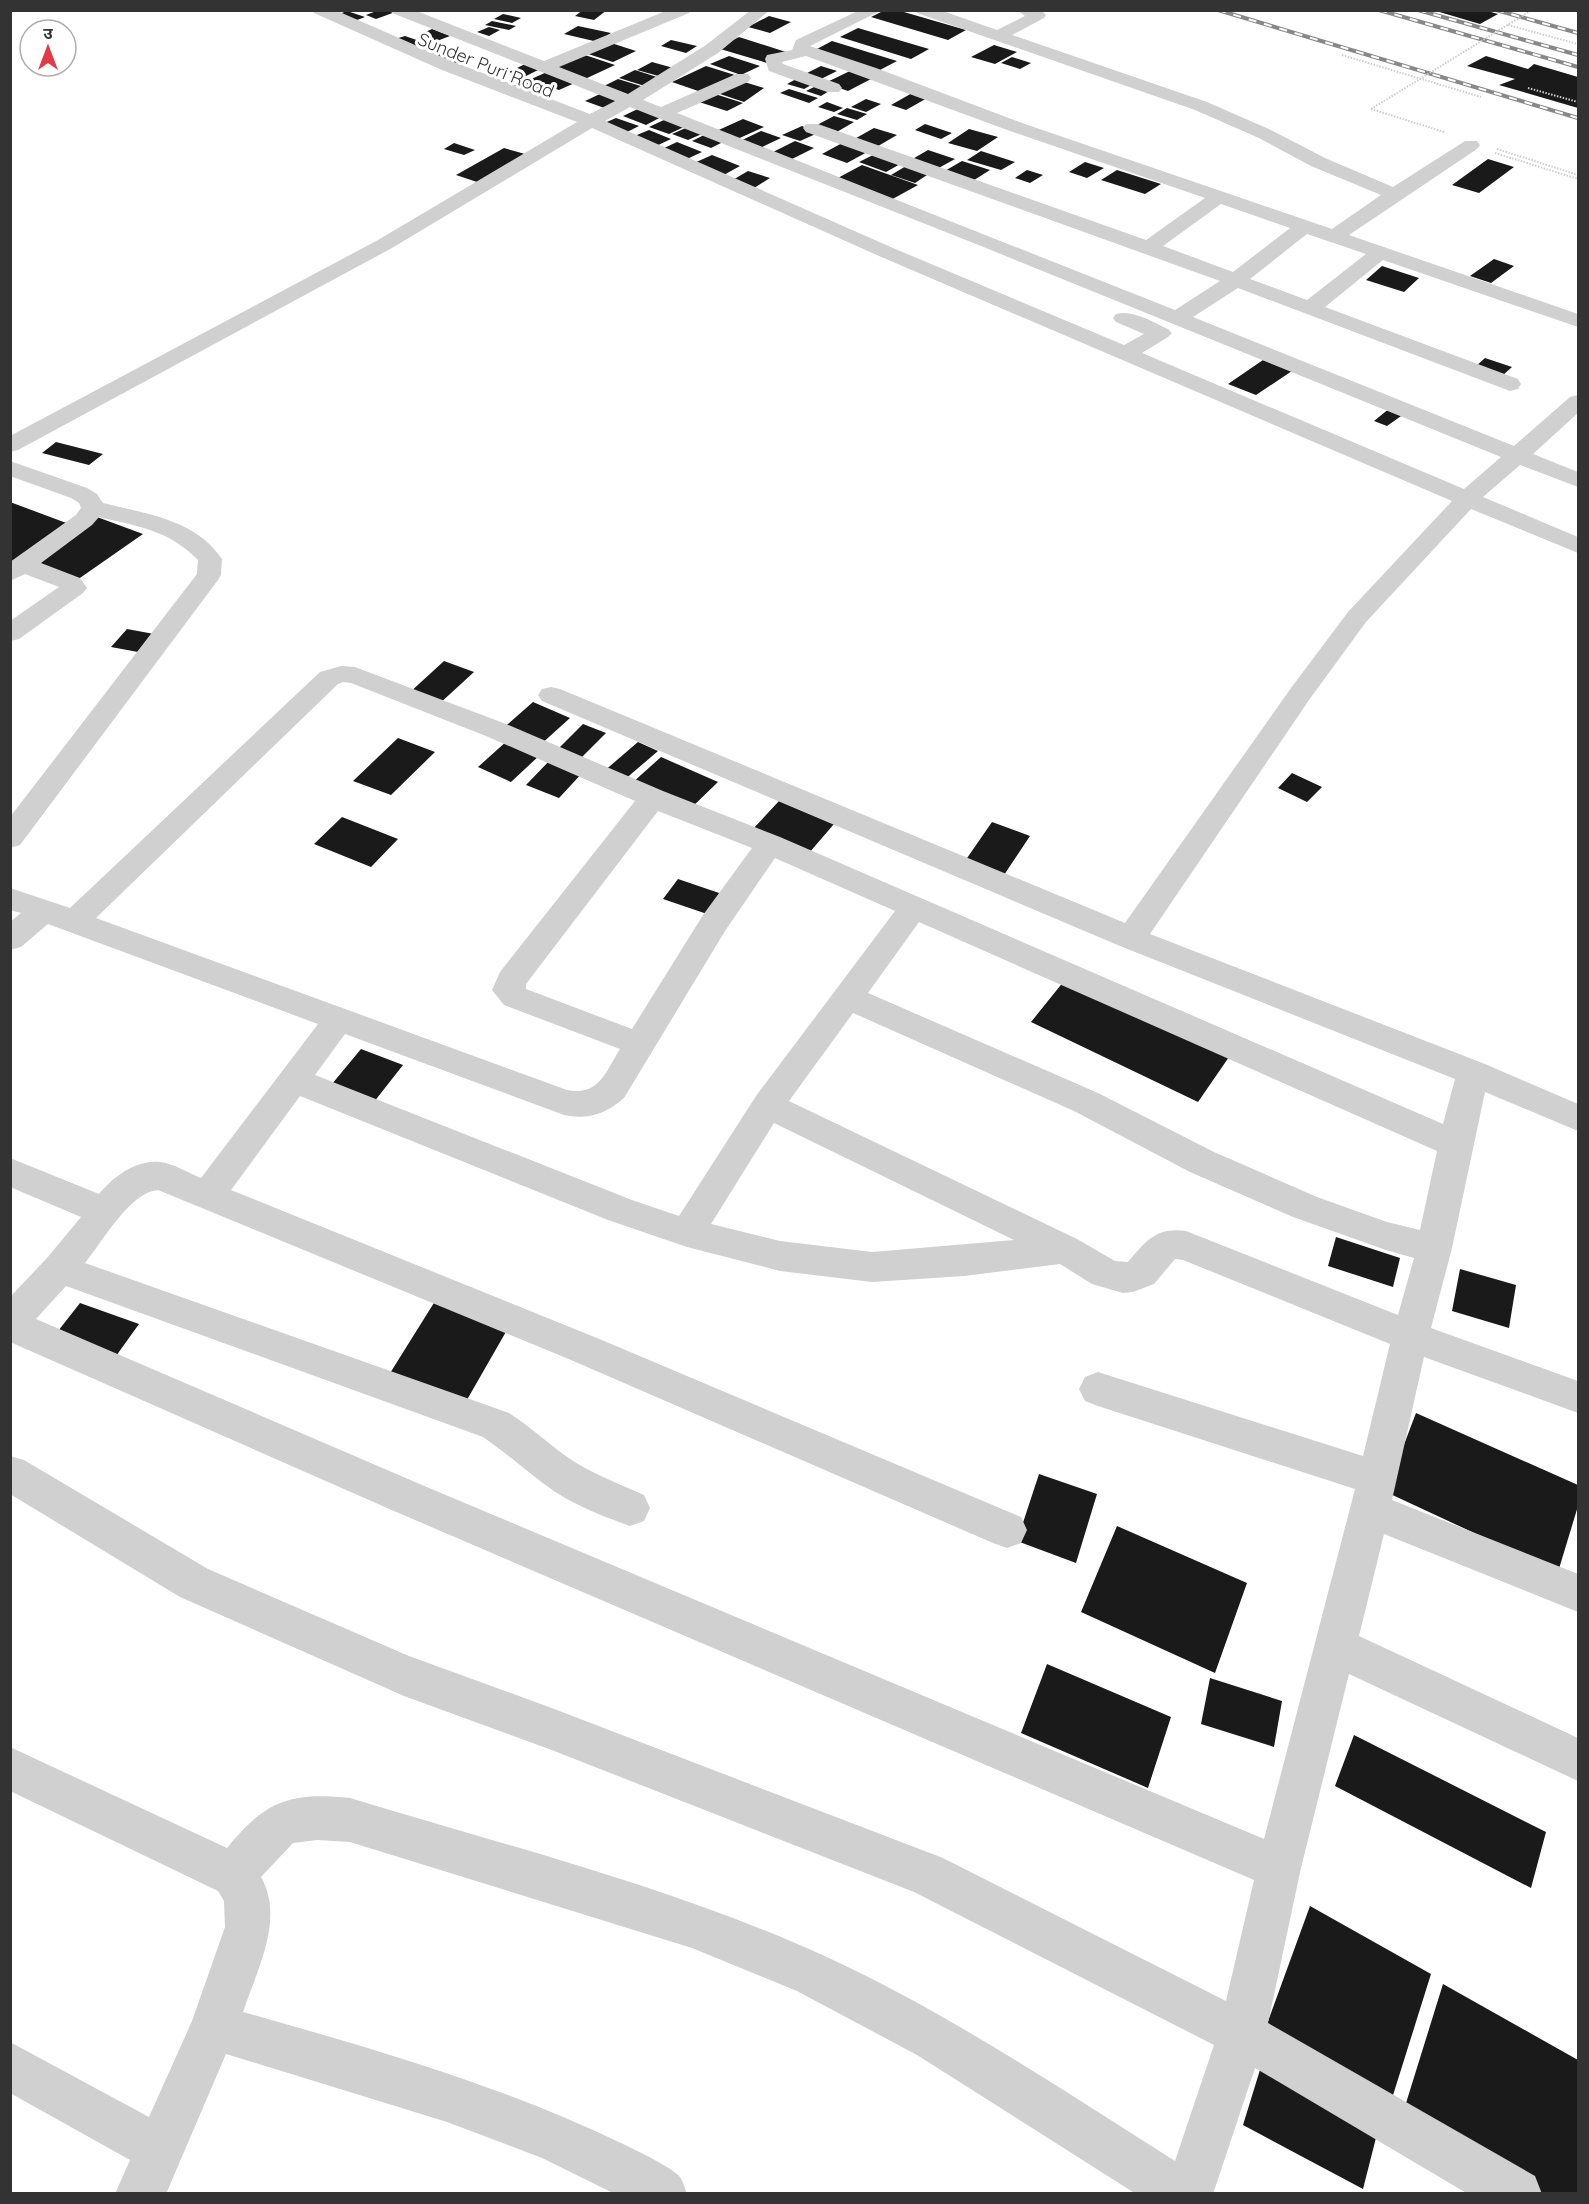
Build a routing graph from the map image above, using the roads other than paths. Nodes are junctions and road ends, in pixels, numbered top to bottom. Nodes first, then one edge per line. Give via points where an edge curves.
1 (320, 10) edge
2 (398, 10) edge
3 (683, 10) edge
4 (762, 10) edge
5 (874, 10) edge
6 (1025, 10) edge
7 (936, 12) edge
8 (366, 17) dead end
9 (998, 36) junction
10 (801, 49) junction
11 (542, 68) junction
12 (742, 78) dead end
13 (833, 88) dead end
14 (629, 101) junction
15 (663, 113) junction
16 (599, 117) junction
17 (812, 128) dead end
18 (1471, 145) road end
19 (1393, 195) junction
20 (1219, 197) junction
21 (1305, 226) junction
22 (1335, 236) junction
23 (1148, 248) junction
24 (1381, 252) junction
25 (974, 257) dead end
26 (1236, 280) junction
27 (1310, 308) junction
28 (1106, 310) dead end
29 (1180, 319) junction
30 (1578, 321) edge
31 (1161, 333) junction
32 (1125, 354) junction
33 (1510, 384) dead end
34 (1578, 402) edge
35 (10, 445) edge
36 (1517, 454) junction
37 (10, 468) edge
38 (1578, 480) edge
39 (1468, 498) junction
40 (93, 508) junction
41 (1578, 546) edge
42 (17, 569) edge
43 (10, 633) edge
44 (551, 695) dead end
45 (653, 798) junction
46 (10, 838) edge
47 (770, 844) junction
48 (10, 898) edge
49 (914, 906) junction
50 (44, 911) junction
51 (74, 922) junction
52 (1131, 938) junction
53 (10, 939) edge
54 (847, 997) junction
55 (338, 1020) junction
56 (639, 1044) junction
57 (1473, 1073) junction
58 (294, 1080) junction
59 (768, 1105) junction
60 (1578, 1118) edge
61 (1455, 1144) junction
62 (10, 1172) edge
63 (208, 1195) junction
64 (105, 1212) junction
65 (687, 1233) junction
66 (1434, 1248) junction
67 (1065, 1249) junction
68 (60, 1269) junction
69 (10, 1323) edge
70 (1410, 1336) junction
71 (1098, 1389) dead end
72 (1578, 1397) edge
73 (13, 1478) edge
74 (1374, 1494) junction
75 (630, 1508) dead end
76 (1007, 1530) dead end
77 (1578, 1593) edge
78 (1336, 1647) junction
79 (1578, 1760) edge
80 (10, 1768) edge
81 (1279, 1868) junction
82 (234, 1875) junction
83 (214, 2027) junction
84 (1242, 2034) junction
85 (10, 2066) edge
86 (161, 2150) junction
87 (652, 2191) edge
88 (140, 2193) edge
89 (1182, 2193) edge
90 (1188, 2193) edge
91 (1517, 2193) edge

1 - 16 street via 515,93
2 - 11 street
3 - 11 street
4 - 14 street via 712,49
5 - 10 street via 802,44
6 - 9 street via 1038,15
7 - 9 street
8 - 16 street, Sunder Puri Road
9 - 19 street via 1202,106
10 - 13 street via 800,53 773,59 775,67
10 - 20 street
11 - 14 street
12 - 15 street
14 - 15 street
14 - 16 street
15 - 29 street
16 - 25 street
16 - 32 street via 886,252
16 - 35 street via 385,244
17 - 23 street
18 - 19 street
19 - 22 street
20 - 21 street
20 - 23 street
21 - 22 street
21 - 26 street
22 - 24 street
23 - 26 street
24 - 27 street
24 - 30 street
26 - 27 street
26 - 29 street
27 - 33 street
28 - 31 street
29 - 31 street
29 - 36 street
31 - 32 street
32 - 39 street
34 - 36 street
36 - 38 street
36 - 39 street
37 - 40 street via 80,493
39 - 41 street
39 - 52 street via 1357,617
40 - 42 street via 84,520
40 - 46 street via 168,527 193,541 210,559 209,575
42 - 43 street via 71,583 74,588
44 - 52 street
45 - 47 street
45 - 51 street via 496,730 355,675 341,674 329,678
45 - 56 street via 585,881 511,980 508,990 514,997
47 - 49 street
47 - 56 street via 714,923
48 - 50 street
49 - 54 street
49 - 61 street
50 - 51 street
50 - 53 street
51 - 55 street
52 - 57 street
54 - 59 street
54 - 66 street via 1086,1102 1202,1162 1305,1207 1386,1236
55 - 56 street via 581,1105 598,1102 612,1089
55 - 58 street
57 - 60 street
57 - 61 street
58 - 63 street
58 - 65 street
59 - 65 street
59 - 67 street
61 - 66 street
62 - 64 street
63 - 64 street via 160,1176 143,1177 126,1186
63 - 76 street via 584,1348
64 - 68 street
65 - 67 street via 780,1256 872,1267
66 - 70 street
67 - 70 street via 1105,1273 1122,1278 1141,1273 1160,1250 1171,1244 1186,1245
68 - 69 street
68 - 75 street via 496,1425 570,1480
69 - 81 street via 408,1498
70 - 72 street
70 - 74 street
71 - 74 street
73 - 84 street via 194,1583 404,1675 927,1874
74 - 77 street
74 - 78 street
78 - 79 street
78 - 81 street
80 - 82 street
81 - 84 street
82 - 83 street via 247,1895 248,1927
82 - 89 street via 283,1824 311,1817 350,1820 692,1925 813,1975 933,2038
83 - 86 street
83 - 87 street via 473,2105 573,2146
84 - 90 street
84 - 91 street
85 - 86 street
86 - 88 street

